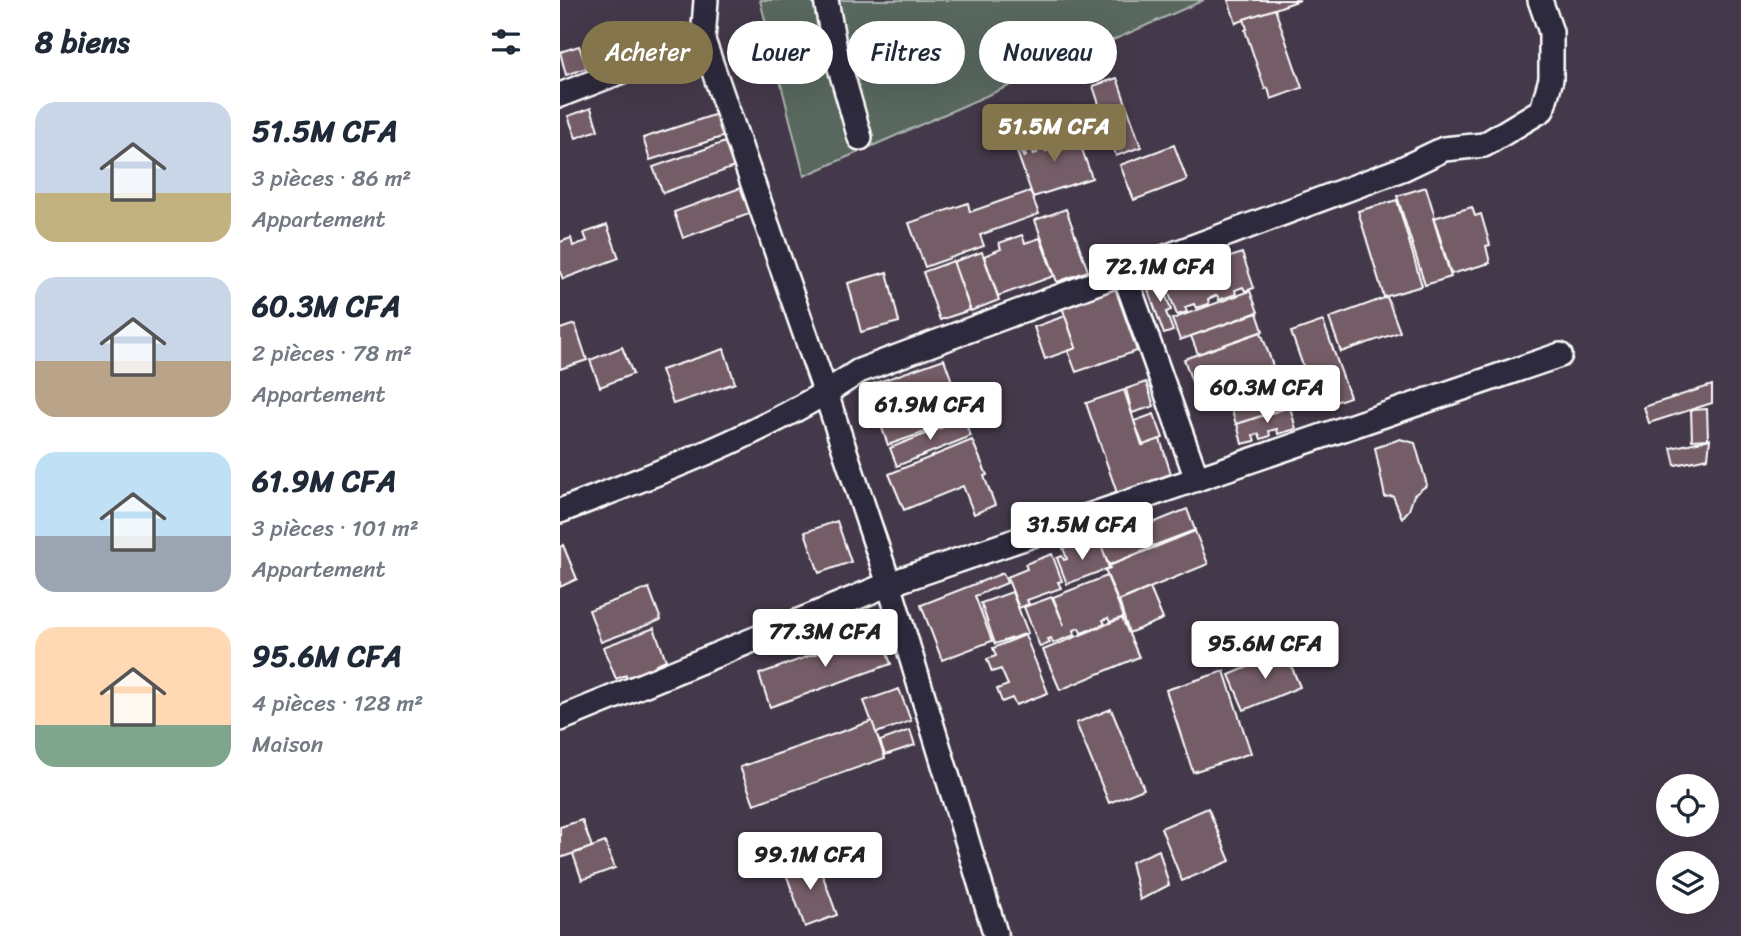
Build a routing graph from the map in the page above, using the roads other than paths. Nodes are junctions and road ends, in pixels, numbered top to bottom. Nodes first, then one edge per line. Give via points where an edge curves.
1 (706, 0) edge
2 (825, 0) edge
3 (1540, 0) edge
4 (704, 21) edge
5 (713, 69) edge
6 (589, 84) edge
7 (560, 95) edge
8 (860, 138) dead end
9 (1124, 273) junction
10 (1560, 355) dead end
11 (826, 394) junction
12 (1197, 479) junction
13 (561, 509) edge
14 (889, 584) junction
15 (560, 719) edge
16 (996, 936) edge

1 - 4 street
2 - 8 street
3 - 9 street via 1550,32 1551,79 1542,110 1484,145 1444,149
5 - 11 street
6 - 7 street
9 - 11 street via 859,371
9 - 12 street
10 - 12 street
11 - 13 street via 727,446
11 - 14 street
12 - 14 street
14 - 15 street
14 - 16 street

